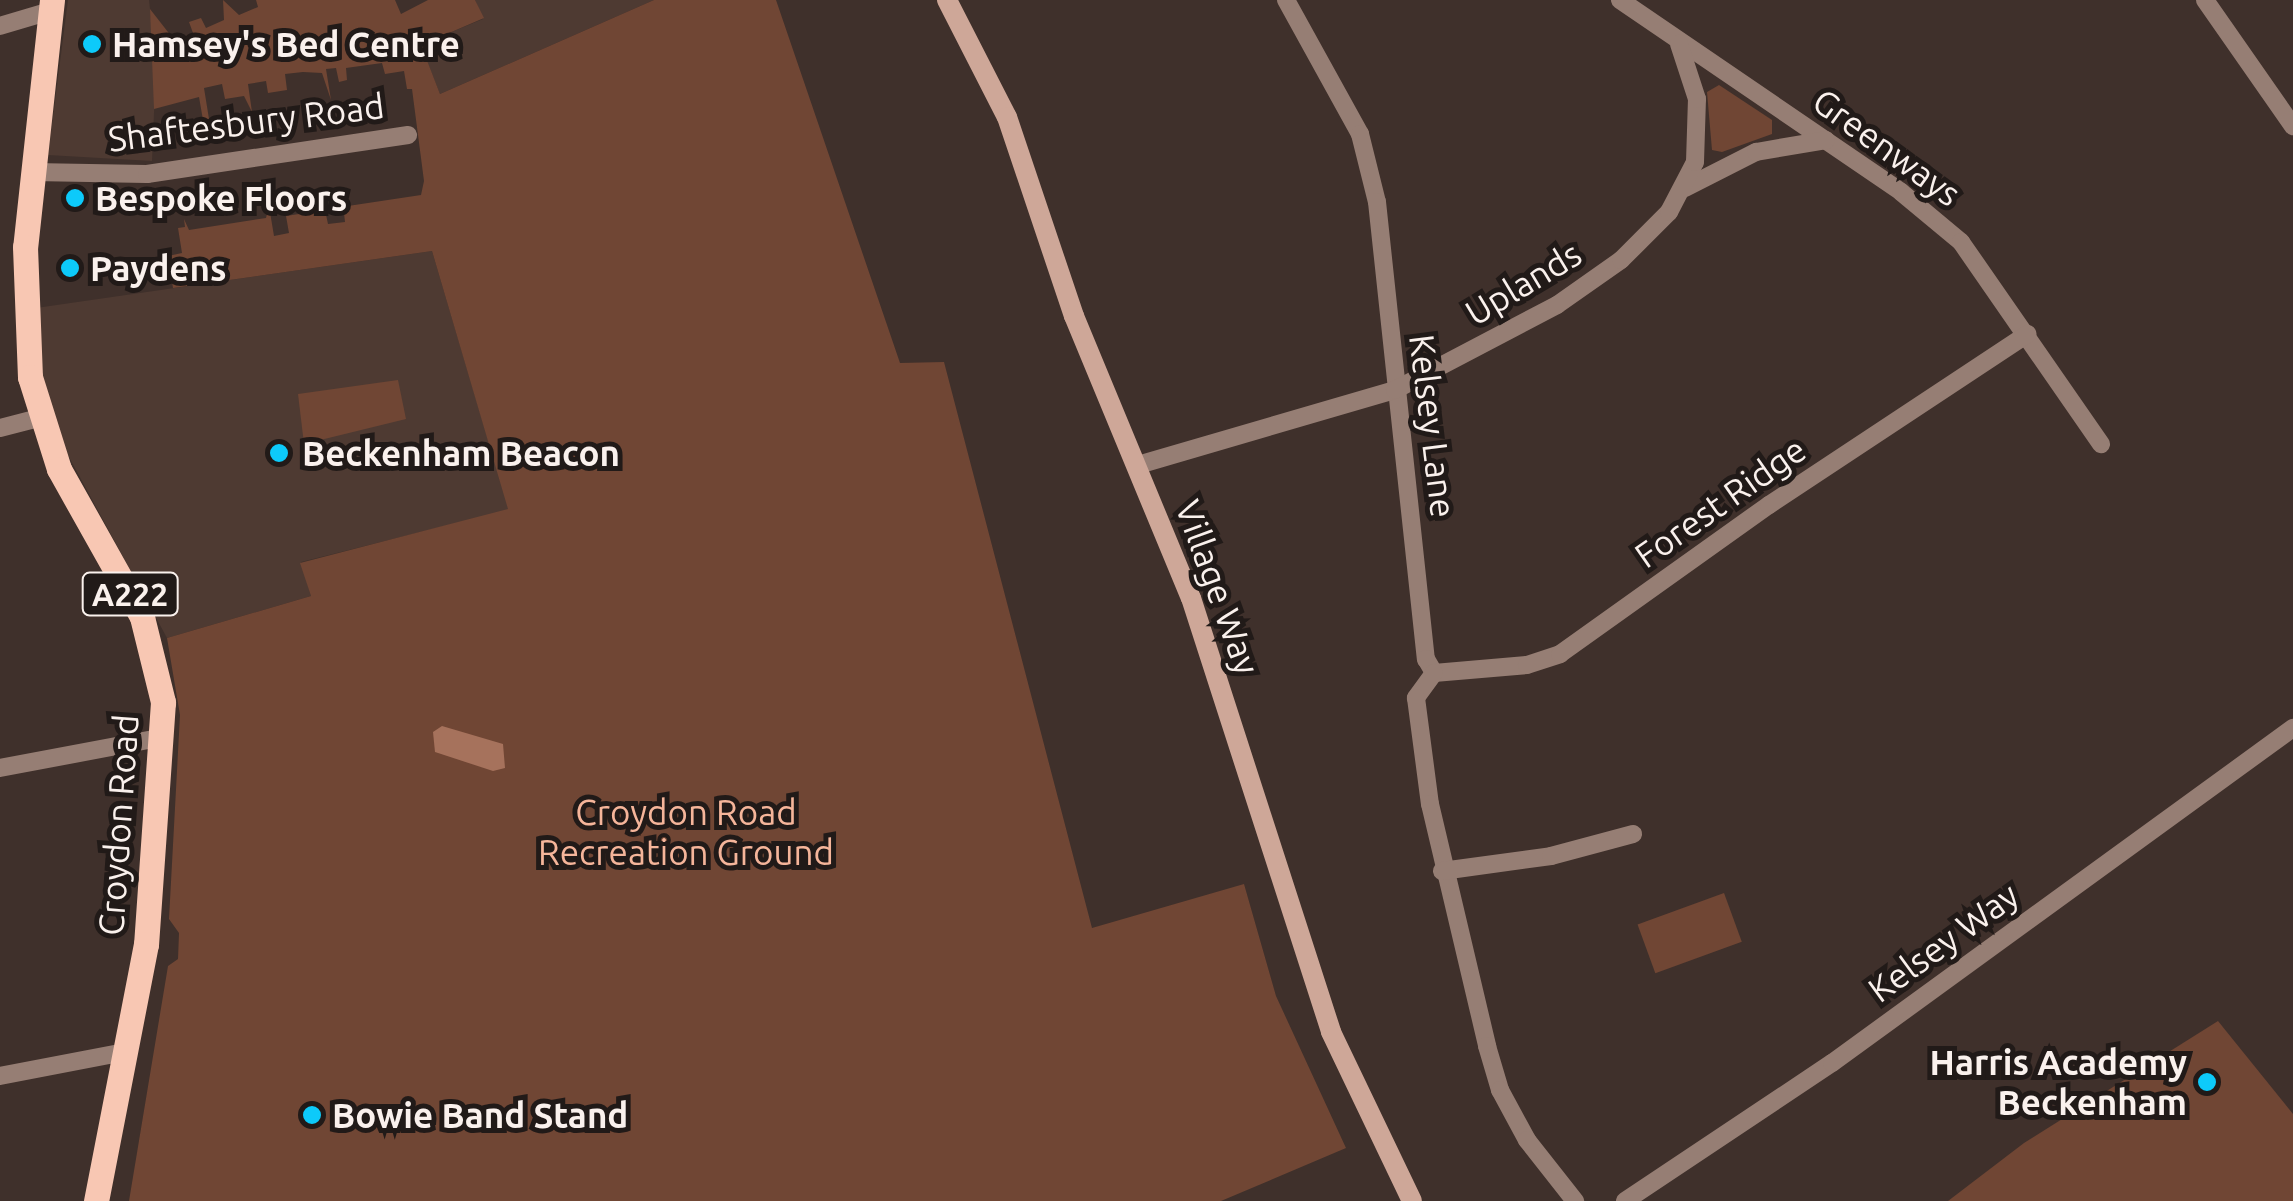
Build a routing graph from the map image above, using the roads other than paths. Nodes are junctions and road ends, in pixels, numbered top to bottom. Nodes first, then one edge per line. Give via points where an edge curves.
1 (947, 0) edge
2 (1286, 0) edge
3 (1620, 0) edge
4 (2205, 0) edge
5 (51, 6) edge
6 (0, 26) edge
7 (1679, 44) junction
8 (2293, 126) edge
9 (408, 135) dead end
10 (1826, 140) junction
11 (32, 172) junction
12 (1685, 188) junction
13 (2027, 334) junction
14 (1395, 390) junction
15 (39, 418) junction
16 (0, 428) edge
17 (2101, 444) dead end
18 (1138, 465) junction
19 (1434, 673) junction
20 (2293, 728) edge
21 (164, 737) junction
22 (0, 768) edge
23 (1633, 834) dead end
24 (1442, 872) junction
25 (125, 1052) junction
26 (0, 1076) edge
27 (96, 1201) edge
28 (1412, 1201) edge
29 (1574, 1201) edge
30 (1625, 1201) edge

1 - 18 street, Village Way via 1001,102 1074,316
2 - 14 street, Kelsey Lane via 1360,134 1377,202
3 - 7 street, Greenways
4 - 8 street
5 - 6 street
5 - 11 main road, Croydon Road / A222
7 - 10 street, Greenways
7 - 12 street, Uplands via 1697,99 1700,137
9 - 11 street, Shaftesbury Road via 147,174
10 - 12 street, Uplands via 1756,152
10 - 13 street, Greenways via 1960,242
11 - 15 main road, Croydon Road / A222 via 24,323
12 - 14 street, Uplands via 1649,235 1558,306
13 - 17 street, Greenways
13 - 19 street, Forest Ridge via 1560,654 1528,665
14 - 18 street, Uplands
14 - 19 street, Kelsey Lane via 1405,429 1426,659
15 - 16 street
15 - 21 main road, Croydon Road / A222 via 66,484 142,617 160,675
18 - 28 street, Village Way via 1206,641 1331,1032
19 - 24 street via 1416,698
20 - 30 street, Kelsey Way via 1832,1063
21 - 22 street
21 - 25 main road, Croydon Road / A222 via 146,944
23 - 24 street via 1551,856
24 - 29 street via 1471,959 1500,1090 1527,1140
25 - 26 street
25 - 27 main road, Croydon Road / A222

